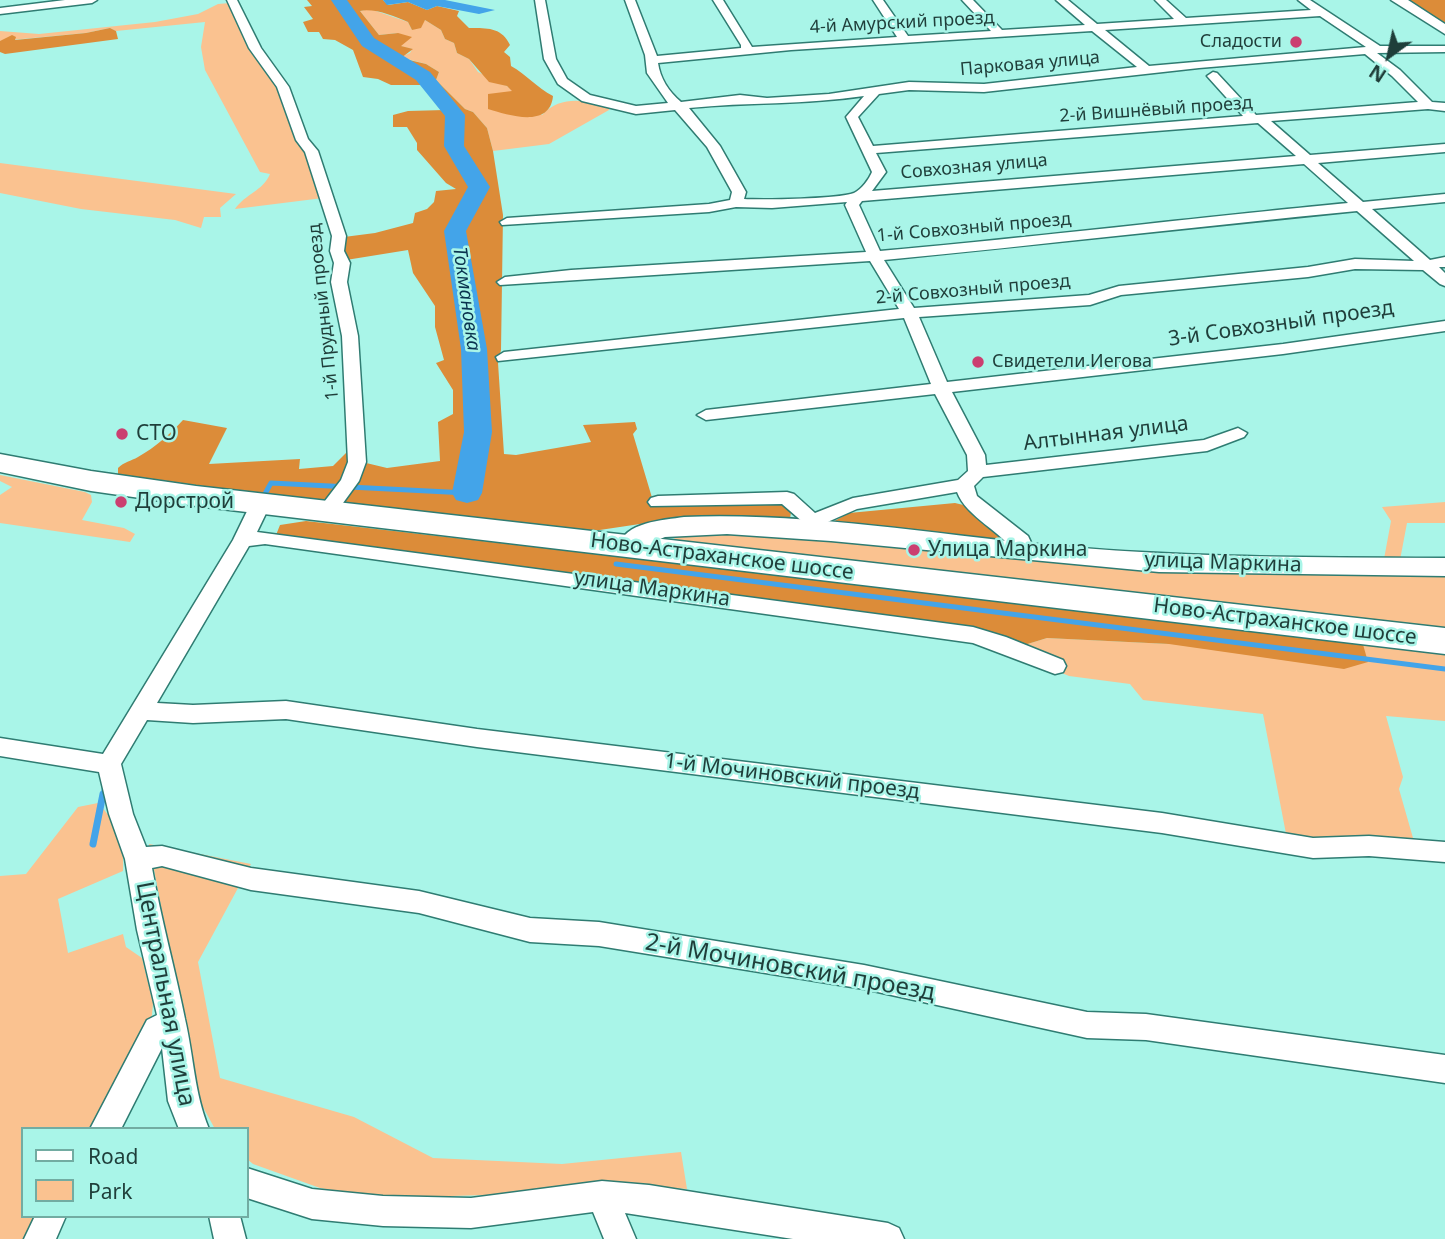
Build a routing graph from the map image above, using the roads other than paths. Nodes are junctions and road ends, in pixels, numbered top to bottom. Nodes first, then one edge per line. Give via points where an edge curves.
1 (92, 0) edge
2 (232, 0) edge
3 (540, 0) edge
4 (630, 0) edge
5 (718, 0) edge
6 (878, 0) edge
7 (967, 0) edge
8 (1061, 0) edge
9 (1160, 0) edge
10 (1303, 0) edge
11 (1398, 0) edge
12 (0, 11) edge
13 (1322, 13) junction
14 (1184, 23) junction
15 (1096, 29) junction
16 (1445, 30) edge
17 (1000, 34) junction
18 (904, 39) junction
19 (1445, 49) edge
20 (747, 50) junction
21 (1373, 51) junction
22 (652, 60) junction
23 (1147, 70) junction
24 (1213, 76) dead end
25 (874, 93) junction
26 (829, 98) junction
27 (1428, 105) junction
28 (679, 107) junction
29 (1445, 107) edge
30 (852, 117) junction
31 (1257, 119) junction
32 (1445, 148) edge
33 (870, 150) junction
34 (1306, 158) junction
35 (858, 196) junction
36 (1445, 198) edge
37 (736, 203) junction
38 (1364, 207) junction
39 (507, 222) dead end
40 (876, 256) junction
41 (1437, 264) edge
42 (1445, 281) edge
43 (505, 282) dead end
44 (910, 314) junction
45 (1445, 326) edge
46 (504, 356) dead end
47 (942, 390) junction
48 (706, 415) dead end
49 (1238, 433) dead end
50 (0, 463) edge
51 (970, 479) junction
52 (659, 502) dead end
53 (261, 503) junction
54 (328, 510) junction
55 (813, 526) junction
56 (243, 540) junction
57 (632, 547) junction
58 (1025, 551) junction
59 (1445, 567) edge
60 (1445, 640) edge
61 (1055, 666) dead end
62 (139, 712) junction
63 (0, 747) edge
64 (109, 764) junction
65 (1445, 852) edge
66 (138, 859) junction
67 (172, 1021) junction
68 (1445, 1069) edge
69 (106, 1127) edge
70 (193, 1127) edge
71 (248, 1183) edge
72 (603, 1196) junction
73 (50, 1218) edge
74 (225, 1218) edge
75 (40, 1239) edge
76 (230, 1239) edge
77 (620, 1239) edge
78 (888, 1239) edge

1 - 12 street
2 - 54 street, 1-й Прудный проезд via 255,48 283,87 339,236 357,462 350,481
3 - 28 street, Парковая улица via 550,59 570,89 618,108
4 - 22 street
5 - 20 street
6 - 18 street
7 - 17 street
8 - 15 street
9 - 14 street
10 - 13 street
11 - 16 street
13 - 14 street, 4-й Амурский проезд
13 - 21 street
14 - 15 street, 4-й Амурский проезд
15 - 17 street, 4-й Амурский проезд
15 - 23 street
17 - 18 street, 4-й Амурский проезд
18 - 20 street, 4-й Амурский проезд
19 - 21 street, Парковая улица
20 - 22 street, 4-й Амурский проезд
21 - 23 street, Парковая улица
21 - 27 street
22 - 28 street via 653,73
23 - 25 street, Парковая улица via 984,88 909,86
24 - 31 street
25 - 26 street, Парковая улица
25 - 30 street
26 - 28 street, Парковая улица via 740,99
26 - 30 street
27 - 29 street, 2-й Вишнёвый проезд
27 - 31 street, 2-й Вишнёвый проезд
28 - 37 street via 729,172 739,192
30 - 33 street
31 - 33 street, 2-й Вишнёвый проезд
31 - 34 street
32 - 34 street, Совхозная улица
33 - 35 street via 879,172
34 - 35 street, Совхозная улица
34 - 38 street
35 - 37 street, Совхозная улица
35 - 40 street via 852,205
36 - 38 street, 1-й Совхозный проезд
37 - 39 street, Совхозная улица
38 - 40 street, 1-й Совхозный проезд
38 - 41 street via 1408,251
40 - 43 street, 1-й Совхозный проезд
40 - 44 street
41 - 42 street
41 - 44 street, 2-й Совхозный проезд via 1355,264 1119,291 1090,300
44 - 46 street, 2-й Совхозный проезд
44 - 47 street
45 - 47 street, 3-й Совхозный проезд
47 - 48 street, 3-й Совхозный проезд
47 - 51 street via 976,455
49 - 51 street, Алтынная улица via 1207,445
50 - 53 main road, Ново-Астраханское шоссе via 118,485
51 - 55 street, Алтынная улица via 853,504
51 - 58 street via 969,499 1021,541
52 - 55 street via 787,498
53 - 54 main road, Ново-Астраханское шоссе
53 - 56 street
54 - 57 main road, Ново-Астраханское шоссе
55 - 57 street, улица Маркина via 663,528 639,535
55 - 58 street, улица Маркина
56 - 61 street, улица Маркина via 265,538 973,635
56 - 62 street
57 - 60 main road, Ново-Астраханское шоссе
58 - 59 street, улица Маркина via 1158,563
62 - 64 street
62 - 65 street, 1-й Мочиновский проезд via 286,710 1162,823 1313,848 1369,846
63 - 64 street
64 - 66 street, Центральная улица
66 - 67 street, Центральная улица
66 - 68 street, 2-й Мочиновский проезд via 162,856 251,879 419,902 530,930 599,934 864,977 1087,1025 1146,1027
67 - 69 street via 157,1029
67 - 70 street, Центральная улица via 183,1101
71 - 72 street via 312,1204 383,1211 471,1213
72 - 77 street
72 - 78 street
73 - 75 street
74 - 76 street

